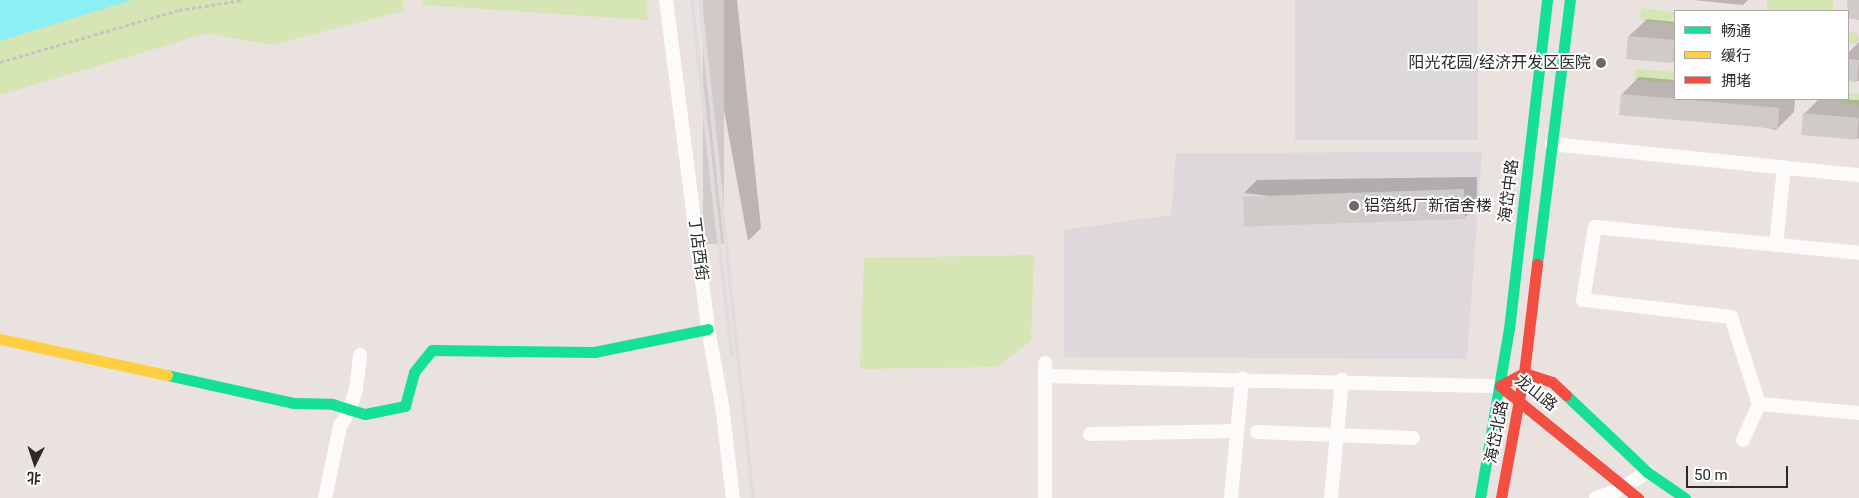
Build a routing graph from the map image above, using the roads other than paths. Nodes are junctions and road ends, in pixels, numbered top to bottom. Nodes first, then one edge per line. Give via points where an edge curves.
1 (666, 0) edge
2 (1547, 0) edge
3 (1570, 0) edge
4 (1552, 144) junction
5 (1784, 167) junction
6 (1859, 175) edge
7 (1776, 245) junction
8 (1859, 253) edge
9 (708, 329) junction
10 (0, 339) edge
11 (360, 355) dead end
12 (1524, 373) junction
13 (1242, 379) junction
14 (1342, 380) junction
15 (1500, 386) junction
16 (1520, 400) junction
17 (1760, 404) junction
18 (349, 412) junction
19 (1859, 414) edge
20 (1237, 431) junction
21 (1257, 432) dead end
22 (1090, 434) dead end
23 (1413, 438) dead end
24 (1743, 440) dead end
25 (1647, 472) junction
26 (1624, 488) junction
27 (324, 498) edge
28 (733, 498) edge
29 (1045, 498) edge
30 (1231, 498) edge
31 (1331, 498) edge
32 (1480, 498) edge
33 (1501, 498) edge
34 (1596, 498) edge
35 (1638, 498) edge
36 (1684, 498) edge

1 - 9 street, 丁店西街
2 - 15 street, 海岱中路
3 - 4 street
4 - 5 street
4 - 12 street
5 - 6 street
5 - 7 street
7 - 8 street
7 - 17 street via 1595,227 1583,300 1731,316
9 - 18 street via 594,352 432,350 414,372 405,406 365,414
9 - 28 street, 丁店西街 via 722,405
10 - 18 street via 293,403 332,404
11 - 18 street
12 - 15 street, 龙山路
12 - 16 street, 海岱北路
12 - 25 street, 龙山路 via 1552,382
13 - 14 street
13 - 20 street
13 - 29 street via 1045,370
14 - 15 street
14 - 31 street
15 - 16 street, 龙山路
15 - 32 street, 海岱北路
16 - 26 street, 龙山路
16 - 33 street, 海岱北路
17 - 19 street
17 - 24 street
18 - 27 street via 340,426
20 - 22 street
20 - 30 street
21 - 23 street
25 - 26 street
25 - 36 street, 龙山路
26 - 34 street
26 - 35 street, 龙山路

